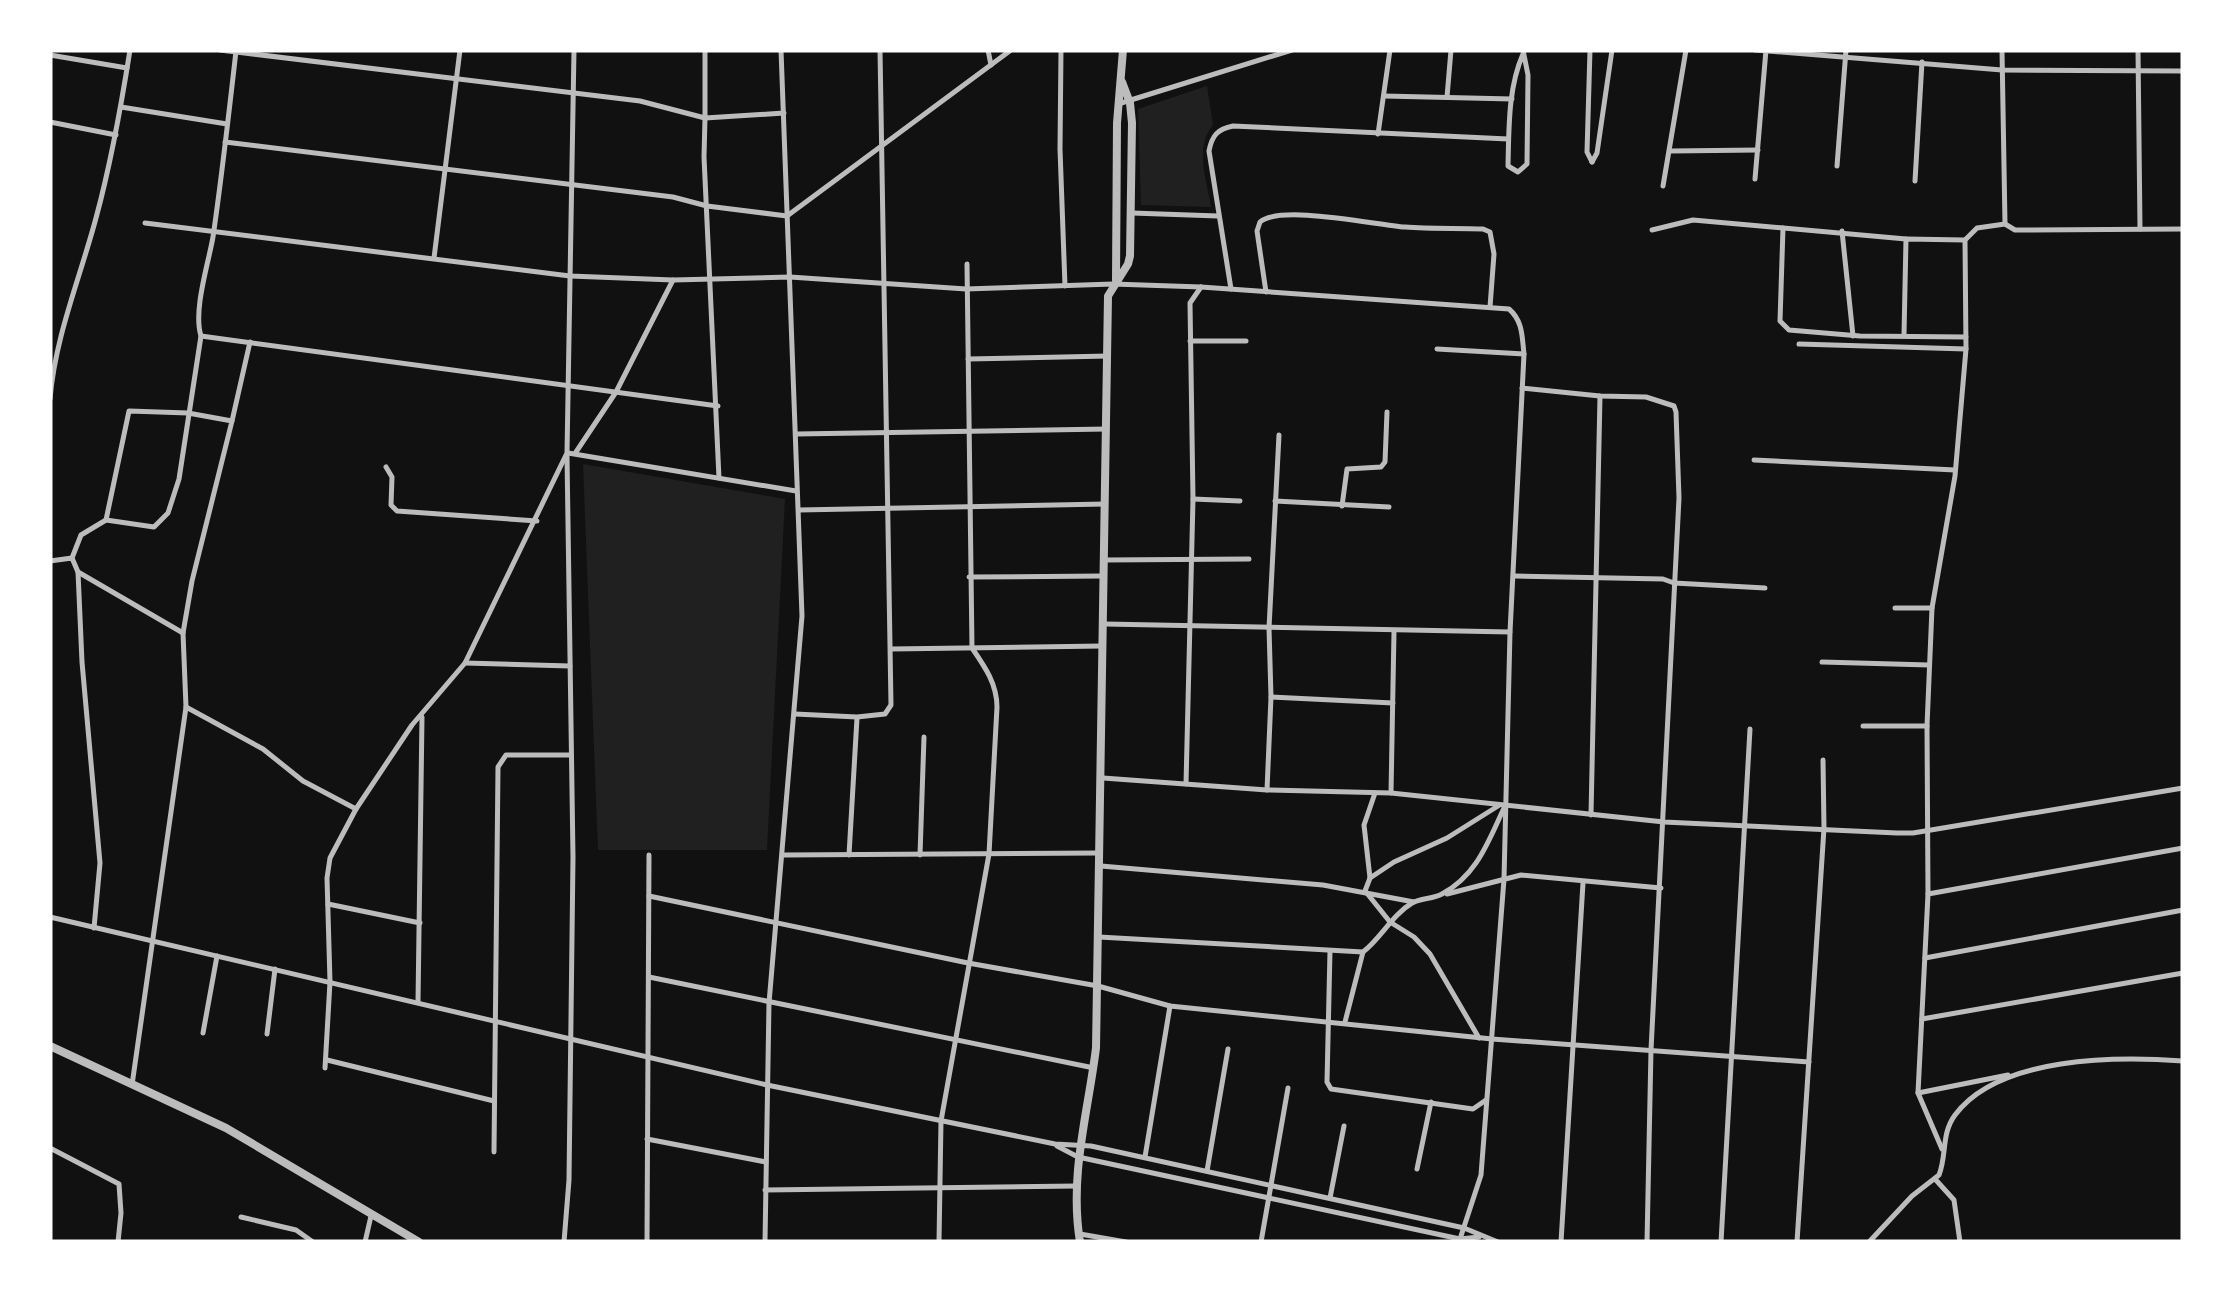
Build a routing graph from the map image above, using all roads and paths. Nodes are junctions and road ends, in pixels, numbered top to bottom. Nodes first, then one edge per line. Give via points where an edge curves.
1 (130, 50) edge
2 (220, 50) edge
3 (460, 50) edge
4 (574, 50) edge
5 (706, 50) edge
6 (781, 50) edge
7 (880, 50) edge
8 (988, 50) edge
9 (1012, 50) edge
10 (1062, 50) edge
11 (1124, 50) edge
12 (1292, 50) edge
13 (1390, 50) edge
14 (1451, 50) edge
15 (1590, 50) edge
16 (1612, 50) edge
17 (1686, 50) edge
18 (1755, 50) edge
19 (1766, 50) edge
20 (2002, 50) edge
21 (2138, 50) edge
22 (236, 51) edge
23 (1523, 52) edge
24 (1846, 54) edge
25 (50, 55) edge
26 (1922, 62) junction
27 (991, 65) junction
28 (127, 68) junction
29 (2002, 70) junction
30 (2138, 70) junction
31 (2183, 70) edge
32 (456, 77) junction
33 (1122, 82) junction
34 (574, 94) junction
35 (1384, 96) junction
36 (1446, 97) junction
37 (1512, 99) junction
38 (1130, 102) junction
39 (1118, 104) junction
40 (120, 107) junction
41 (784, 112) junction
42 (705, 118) junction
43 (50, 122) edge
44 (227, 124) junction
45 (1378, 134) junction
46 (116, 135) junction
47 (1508, 138) junction
48 (225, 142) junction
49 (883, 144) junction
50 (1670, 150) junction
51 (1758, 150) junction
52 (1837, 166) dead end
53 (444, 168) junction
54 (1754, 179) dead end
55 (1915, 181) dead end
56 (572, 185) junction
57 (1663, 186) dead end
58 (707, 206) junction
59 (1132, 212) junction
60 (787, 216) junction
61 (1218, 216) junction
62 (145, 223) dead end
63 (2005, 224) junction
64 (1783, 228) junction
65 (2140, 229) junction
66 (2183, 229) edge
67 (1652, 230) dead end
68 (214, 231) junction
69 (1842, 231) junction
70 (1906, 239) junction
71 (1965, 240) junction
72 (434, 258) junction
73 (968, 264) dead end
74 (570, 276) junction
75 (790, 276) junction
76 (711, 277) junction
77 (672, 280) junction
78 (1114, 282) junction
79 (885, 284) junction
80 (1064, 286) junction
81 (1201, 287) junction
82 (966, 288) junction
83 (1231, 289) junction
84 (1266, 292) junction
85 (1490, 307) junction
86 (1904, 334) junction
87 (201, 336) junction
88 (1854, 336) junction
89 (1966, 338) junction
90 (1190, 341) junction
91 (1246, 341) dead end
92 (250, 342) junction
93 (1800, 344) dead end
94 (1966, 349) junction
95 (1436, 350) dead end
96 (1524, 354) junction
97 (1108, 356) junction
98 (968, 358) junction
99 (52, 361) edge
100 (570, 385) junction
101 (1522, 388) junction
102 (616, 392) junction
103 (1600, 396) junction
104 (50, 399) edge
105 (718, 406) junction
106 (188, 412) junction
107 (1387, 412) dead end
108 (232, 421) junction
109 (1107, 429) junction
110 (968, 431) junction
111 (888, 432) junction
112 (796, 434) junction
113 (1279, 435) dead end
114 (576, 452) junction
115 (567, 453) junction
116 (1754, 460) dead end
117 (386, 467) dead end
118 (1955, 470) junction
119 (719, 478) junction
120 (796, 491) junction
121 (1192, 499) junction
122 (1240, 500) dead end
123 (1275, 502) junction
124 (1106, 504) junction
125 (968, 506) junction
126 (1342, 506) junction
127 (1389, 507) dead end
128 (889, 508) junction
129 (797, 510) junction
130 (106, 520) junction
131 (537, 521) junction
132 (72, 558) junction
133 (1250, 558) dead end
134 (1106, 560) junction
135 (1191, 560) junction
136 (50, 561) edge
137 (78, 572) junction
138 (1105, 576) junction
139 (1516, 576) junction
140 (970, 577) junction
141 (1598, 577) junction
142 (1674, 582) junction
143 (1765, 588) dead end
144 (1896, 608) dead end
145 (1932, 608) junction
146 (1105, 624) junction
147 (1189, 626) junction
148 (1268, 628) junction
149 (1394, 632) junction
150 (1510, 632) junction
151 (183, 633) junction
152 (1105, 646) junction
153 (972, 648) junction
154 (891, 649) junction
155 (465, 662) junction
156 (1822, 662) dead end
157 (1928, 665) junction
158 (570, 666) junction
159 (1270, 697) junction
160 (1392, 703) junction
161 (186, 706) junction
162 (422, 714) junction
163 (794, 714) junction
164 (857, 718) junction
165 (1863, 726) dead end
166 (1927, 726) junction
167 (1750, 729) dead end
168 (924, 737) dead end
169 (570, 755) junction
170 (1823, 760) dead end
171 (1102, 778) junction
172 (1186, 784) junction
173 (2183, 788) edge
174 (1267, 790) junction
175 (1375, 793) junction
176 (1391, 793) junction
177 (1503, 805) junction
178 (356, 809) junction
179 (1591, 816) junction
180 (1664, 822) junction
181 (1744, 827) junction
182 (1824, 828) junction
183 (1928, 828) junction
184 (2183, 848) edge
185 (849, 854) junction
186 (989, 854) junction
187 (1101, 854) junction
188 (784, 855) junction
189 (920, 855) junction
190 (650, 856) dead end
191 (1101, 866) junction
192 (1370, 878) junction
193 (1504, 879) junction
194 (1583, 883) junction
195 (1660, 888) junction
196 (1365, 891) junction
197 (1928, 894) junction
198 (649, 896) junction
199 (1439, 896) junction
200 (1414, 902) junction
201 (328, 904) junction
202 (2183, 910) edge
203 (50, 917) edge
204 (1390, 922) junction
205 (420, 923) junction
206 (776, 923) junction
207 (94, 929) junction
208 (1098, 938) junction
209 (154, 942) junction
210 (1334, 951) junction
211 (1363, 952) junction
212 (217, 956) junction
213 (1925, 958) junction
214 (968, 963) junction
215 (275, 970) junction
216 (2183, 973) edge
217 (649, 977) junction
218 (330, 982) junction
219 (1098, 986) junction
220 (418, 1002) junction
221 (769, 1003) junction
222 (1170, 1006) junction
223 (1922, 1019) junction
224 (495, 1020) junction
225 (1328, 1020) junction
226 (1345, 1022) junction
227 (203, 1032) dead end
228 (267, 1034) dead end
229 (570, 1038) junction
230 (1479, 1038) junction
231 (1492, 1039) junction
232 (954, 1040) junction
233 (50, 1046) edge
234 (1571, 1046) junction
235 (1228, 1050) dead end
236 (1651, 1050) junction
237 (648, 1057) junction
238 (1730, 1058) junction
239 (327, 1060) junction
240 (1809, 1062) junction
241 (2183, 1062) edge
242 (326, 1068) dead end
243 (1094, 1068) junction
244 (2016, 1074) junction
245 (132, 1085) junction
246 (767, 1085) junction
247 (1288, 1088) dead end
248 (1918, 1092) junction
249 (1488, 1098) junction
250 (494, 1101) junction
251 (1431, 1102) junction
252 (1473, 1109) junction
253 (941, 1121) junction
254 (1483, 1124) junction
255 (1344, 1126) dead end
256 (647, 1139) junction
257 (1054, 1144) junction
258 (1079, 1144) junction
259 (50, 1148) edge
260 (1942, 1149) junction
261 (494, 1152) dead end
262 (1078, 1157) junction
263 (1145, 1157) junction
264 (766, 1162) junction
265 (1417, 1169) dead end
266 (1207, 1171) junction
267 (1935, 1179) junction
268 (1270, 1185) junction
269 (1076, 1186) junction
270 (940, 1187) junction
271 (766, 1190) junction
272 (1268, 1198) junction
273 (1330, 1198) junction
274 (371, 1216) junction
275 (240, 1218) dead end
276 (1464, 1228) junction
277 (1480, 1236) junction
278 (1079, 1238) edge
279 (1460, 1239) junction
280 (118, 1242) edge
281 (313, 1242) edge
282 (364, 1242) edge
283 (419, 1242) edge
284 (564, 1242) edge
285 (646, 1242) edge
286 (764, 1242) edge
287 (939, 1242) edge
288 (1126, 1242) edge
289 (1262, 1242) edge
290 (1498, 1242) edge
291 (1561, 1242) edge
292 (1647, 1242) edge
293 (1721, 1242) edge
294 (1797, 1242) edge
295 (1868, 1242) edge
296 (1960, 1242) edge

1 - 28 street
2 - 22 street
3 - 32 street
4 - 34 street
5 - 42 street
6 - 41 street
7 - 49 street
8 - 27 street
9 - 27 street
10 - 80 street
11 - 33 street
12 - 38 street
13 - 35 street
14 - 36 street
15 - 16 street via 1592,162
17 - 50 street
18 - 19 street
19 - 24 street
19 - 51 street
20 - 29 street
21 - 30 street
22 - 32 street
22 - 44 street
23 - 37 street
23 - 47 street via 1527,164 1518,172 1508,166
24 - 26 street
24 - 52 street
25 - 28 street
26 - 29 street
26 - 55 street
27 - 49 street
28 - 40 street
29 - 30 street
29 - 63 street
30 - 31 street
30 - 65 street
32 - 34 street
32 - 53 street
33 - 38 street
33 - 39 street
34 - 42 street
34 - 56 street
35 - 36 street
35 - 45 street
36 - 37 street
37 - 47 street
38 - 39 street
38 - 59 street
39 - 78 street
40 - 44 street
40 - 46 street
41 - 42 street
41 - 60 street
42 - 58 street
43 - 46 street
44 - 48 street
45 - 47 street
45 - 61 street via 1222,128 1209,150
46 - 99 street
48 - 53 street
48 - 68 street
49 - 60 street
49 - 79 street
50 - 51 street
50 - 57 street
51 - 54 street
53 - 56 street
53 - 72 street
56 - 58 street
56 - 74 street
58 - 60 street
58 - 76 street
59 - 61 street
59 - 78 street via 1128,264
60 - 75 street
61 - 83 street
62 - 68 street
63 - 65 street via 2014,230
63 - 71 street via 1976,228
64 - 67 street via 1693,220
64 - 69 street
64 - 88 street via 1784,327
65 - 66 street
68 - 72 street
68 - 87 street via 197,313
69 - 70 street
69 - 88 street
70 - 71 street
70 - 86 street
71 - 89 street
72 - 74 street
73 - 82 street
74 - 77 street
74 - 100 street
75 - 76 street
75 - 79 street
75 - 112 street
76 - 77 street
76 - 105 street
77 - 102 street
78 - 80 street
78 - 81 street
78 - 97 street
79 - 82 street
79 - 111 street
80 - 82 street
81 - 83 street
81 - 90 street via 1190,303
82 - 98 street
83 - 84 street
84 - 85 street
84 - 85 street via 1257,231 1271,214 1483,228 1494,254
85 - 96 street via 1516,315
86 - 88 street
86 - 89 street
87 - 92 street
87 - 106 street
89 - 94 street
90 - 91 street
90 - 121 street
92 - 100 street
92 - 108 street
93 - 94 street
94 - 118 street
95 - 96 street
96 - 101 street
97 - 98 street
97 - 109 street
98 - 110 street
99 - 104 street
100 - 102 street
100 - 115 street
101 - 103 street
101 - 139 street
102 - 105 street
102 - 114 street
103 - 141 street
103 - 142 street via 1646,397 1674,406
105 - 119 street
106 - 108 street
106 - 130 street via 129,411
106 - 130 street via 164,519 146,527
107 - 126 street via 1386,462 1347,469
108 - 151 street
109 - 110 street
109 - 124 street
110 - 111 street
110 - 125 street
111 - 112 street
111 - 128 street
112 - 120 street
113 - 123 street
114 - 115 street
114 - 119 street
115 - 131 street
115 - 158 street
116 - 118 street
117 - 131 street via 397,511
118 - 145 street
119 - 120 street
120 - 129 street
121 - 122 street
121 - 135 street
123 - 126 street
123 - 148 street
124 - 125 street
124 - 134 street
125 - 128 street
125 - 140 street
126 - 127 street
128 - 129 street
128 - 154 street
129 - 163 street via 802,616
130 - 132 street via 81,535
131 - 155 street
132 - 136 street
132 - 137 street
133 - 135 street
134 - 135 street
134 - 138 street
135 - 147 street
137 - 151 street
137 - 207 street via 100,863
138 - 140 street
138 - 146 street
139 - 141 street
139 - 150 street
140 - 153 street
141 - 142 street
141 - 179 street
142 - 143 street
142 - 180 street
144 - 145 street
145 - 157 street
146 - 147 street
146 - 152 street
147 - 148 street
147 - 172 street
148 - 149 street
148 - 159 street
149 - 150 street
149 - 160 street
150 - 177 street
151 - 161 street
152 - 153 street
152 - 171 street
153 - 154 street
153 - 186 street via 997,692
154 - 164 street via 890,709
155 - 158 street
155 - 162 street
156 - 157 street
157 - 166 street
158 - 169 street
159 - 160 street
159 - 174 street
160 - 176 street
161 - 178 street
161 - 209 street
162 - 178 street
162 - 205 street
163 - 164 street
163 - 188 street
164 - 185 street
165 - 166 street
166 - 183 street
167 - 181 street
168 - 189 street
169 - 224 street via 511,754 499,762
169 - 229 street
170 - 182 street
171 - 172 street
171 - 187 street
172 - 174 street
173 - 183 street
174 - 175 street
175 - 176 street
175 - 192 street via 1362,836
176 - 177 street
177 - 179 street
177 - 192 street
177 - 193 street
177 - 199 street via 1478,862
178 - 201 street via 330,858
179 - 180 street
180 - 181 street
180 - 195 street
181 - 182 street
181 - 238 street
182 - 183 street
182 - 240 street
183 - 197 street
184 - 197 street
185 - 188 street
185 - 189 street
186 - 187 street
186 - 189 street
186 - 214 street
187 - 191 street
188 - 206 street
190 - 198 street
191 - 196 street
191 - 208 street
192 - 196 street
193 - 194 street
193 - 199 street
193 - 231 street
194 - 195 street
194 - 234 street
195 - 236 street
196 - 200 street
196 - 204 street
197 - 213 street
198 - 206 street
198 - 217 street
199 - 200 street
200 - 204 street
201 - 205 street
201 - 218 street
202 - 213 street
203 - 207 street
204 - 211 street
204 - 230 street via 1430,954
205 - 220 street
206 - 214 street
206 - 221 street
207 - 209 street
208 - 210 street
208 - 219 street
209 - 212 street
209 - 245 street
210 - 211 street
210 - 225 street
211 - 226 street
212 - 215 street
212 - 227 street
213 - 223 street
214 - 219 street
214 - 232 street
215 - 218 street
215 - 228 street
216 - 223 street
217 - 221 street
217 - 237 street
218 - 220 street
218 - 239 street
219 - 222 street
219 - 243 street
220 - 224 street
221 - 232 street
221 - 246 street
222 - 225 street
222 - 263 street
223 - 248 street
224 - 229 street
224 - 250 street
225 - 226 street
225 - 251 street via 1331,1089
226 - 230 street
229 - 237 street
229 - 284 street
230 - 231 street
231 - 234 street
231 - 249 street
232 - 243 street
232 - 253 street
233 - 245 street
234 - 236 street
234 - 291 street
235 - 266 street
236 - 238 street
236 - 292 street
237 - 246 street
237 - 256 street
238 - 240 street
238 - 293 street
239 - 242 street
239 - 250 street
240 - 294 street
241 - 244 street via 2117,1059
243 - 258 street
244 - 248 street
244 - 260 street via 1964,1105
245 - 274 street via 226,1128
246 - 253 street
246 - 264 street
247 - 268 street
248 - 260 street
249 - 252 street
249 - 254 street
250 - 261 street
251 - 252 street
251 - 265 street
252 - 254 street
253 - 257 street
253 - 270 street
254 - 276 street via 1481,1175
255 - 273 street
256 - 264 street
256 - 285 street
257 - 258 street
257 - 262 street
258 - 262 street
258 - 263 street
259 - 280 street via 119,1184
260 - 267 street
262 - 269 street
262 - 272 street
263 - 266 street
264 - 271 street
266 - 268 street
267 - 295 street
267 - 296 street via 1954,1200
268 - 272 street
268 - 273 street
269 - 270 street
269 - 278 street
270 - 271 street
270 - 287 street
271 - 286 street
272 - 279 street
272 - 289 street
273 - 276 street
274 - 282 street
274 - 283 street
275 - 281 street via 296,1230
276 - 277 street
276 - 279 street
277 - 279 street
277 - 290 street
278 - 288 street

